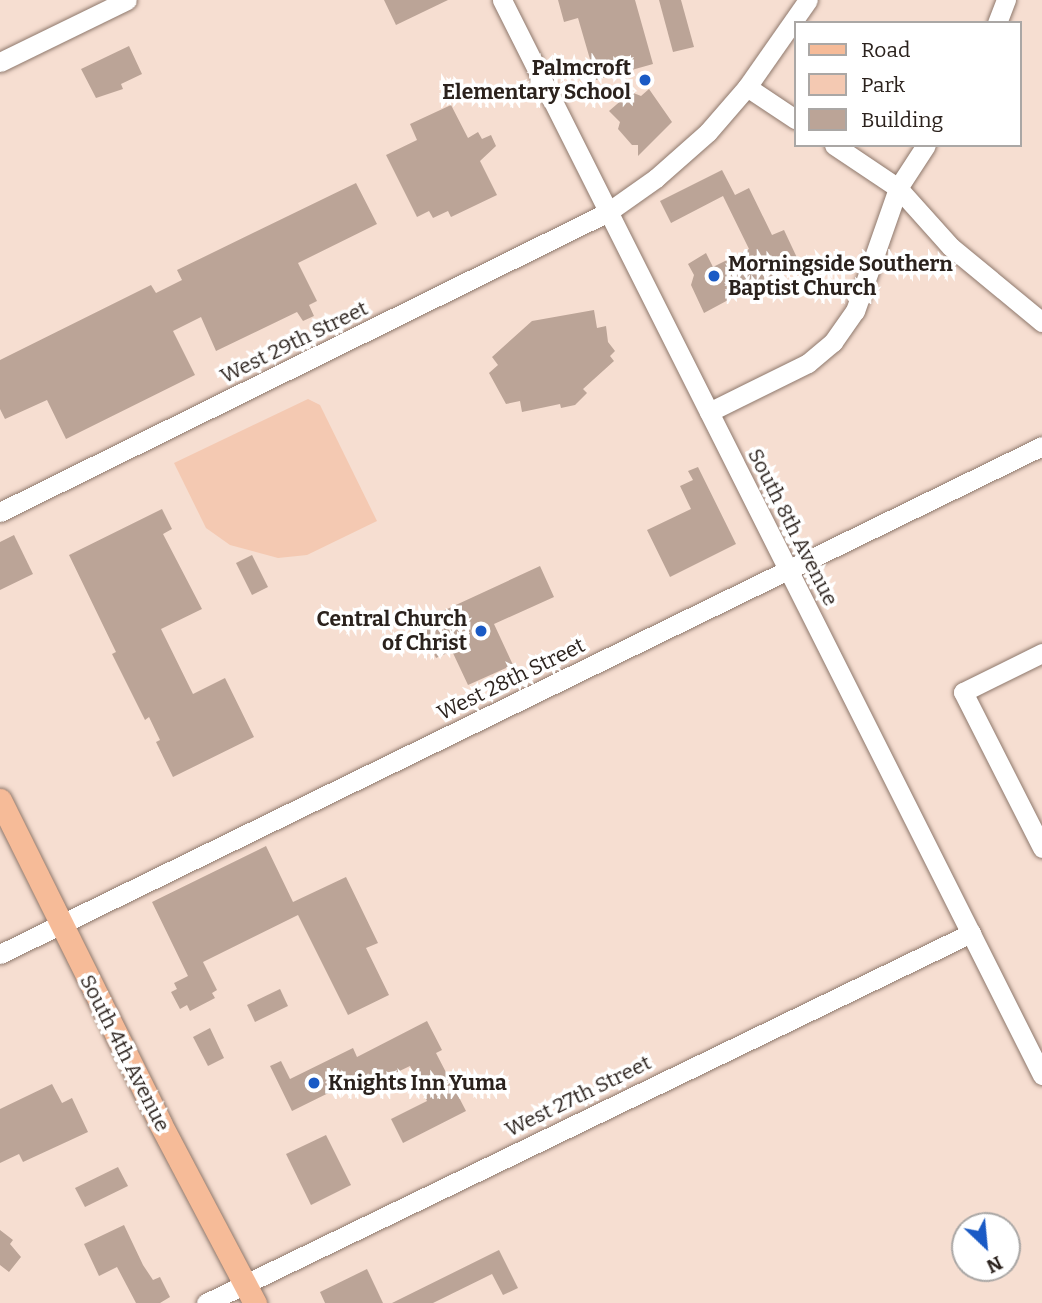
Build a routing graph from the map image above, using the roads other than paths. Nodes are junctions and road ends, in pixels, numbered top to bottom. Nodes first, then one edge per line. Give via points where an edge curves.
1 (127, 0) edge
2 (502, 0) edge
3 (808, 0) edge
4 (1006, 0) edge
5 (998, 21) edge
6 (0, 62) edge
7 (747, 87) junction
8 (794, 118) edge
9 (837, 147) edge
10 (925, 147) edge
11 (898, 188) junction
12 (608, 212) junction
13 (1042, 322) edge
14 (709, 412) junction
15 (1042, 446) edge
16 (0, 512) edge
17 (790, 572) junction
18 (1042, 653) edge
19 (0, 800) edge
20 (1042, 848) edge
21 (60, 924) junction
22 (971, 933) junction
23 (0, 954) edge
24 (1042, 1075) edge
25 (250, 1293) edge
26 (206, 1303) edge

1 - 6 street
2 - 12 street, South 8th Avenue
3 - 7 street, West 29th Street
4 - 5 street
7 - 8 street
7 - 12 street, West 29th Street via 686,154
9 - 11 street
10 - 11 street
11 - 13 street via 951,247
11 - 14 street via 855,311 832,342 808,363
12 - 14 street, South 8th Avenue
12 - 16 street, West 29th Street
14 - 17 street, South 8th Avenue
15 - 17 street, West 28th Street
17 - 21 street, West 28th Street
17 - 22 street, South 8th Avenue
18 - 20 street via 963,692
19 - 21 main road, South 4th Avenue
21 - 23 street, West 28th Street
21 - 25 main road, South 4th Avenue
22 - 24 street, South 8th Avenue
22 - 25 street, West 27th Street
25 - 26 street, West 27th Street

